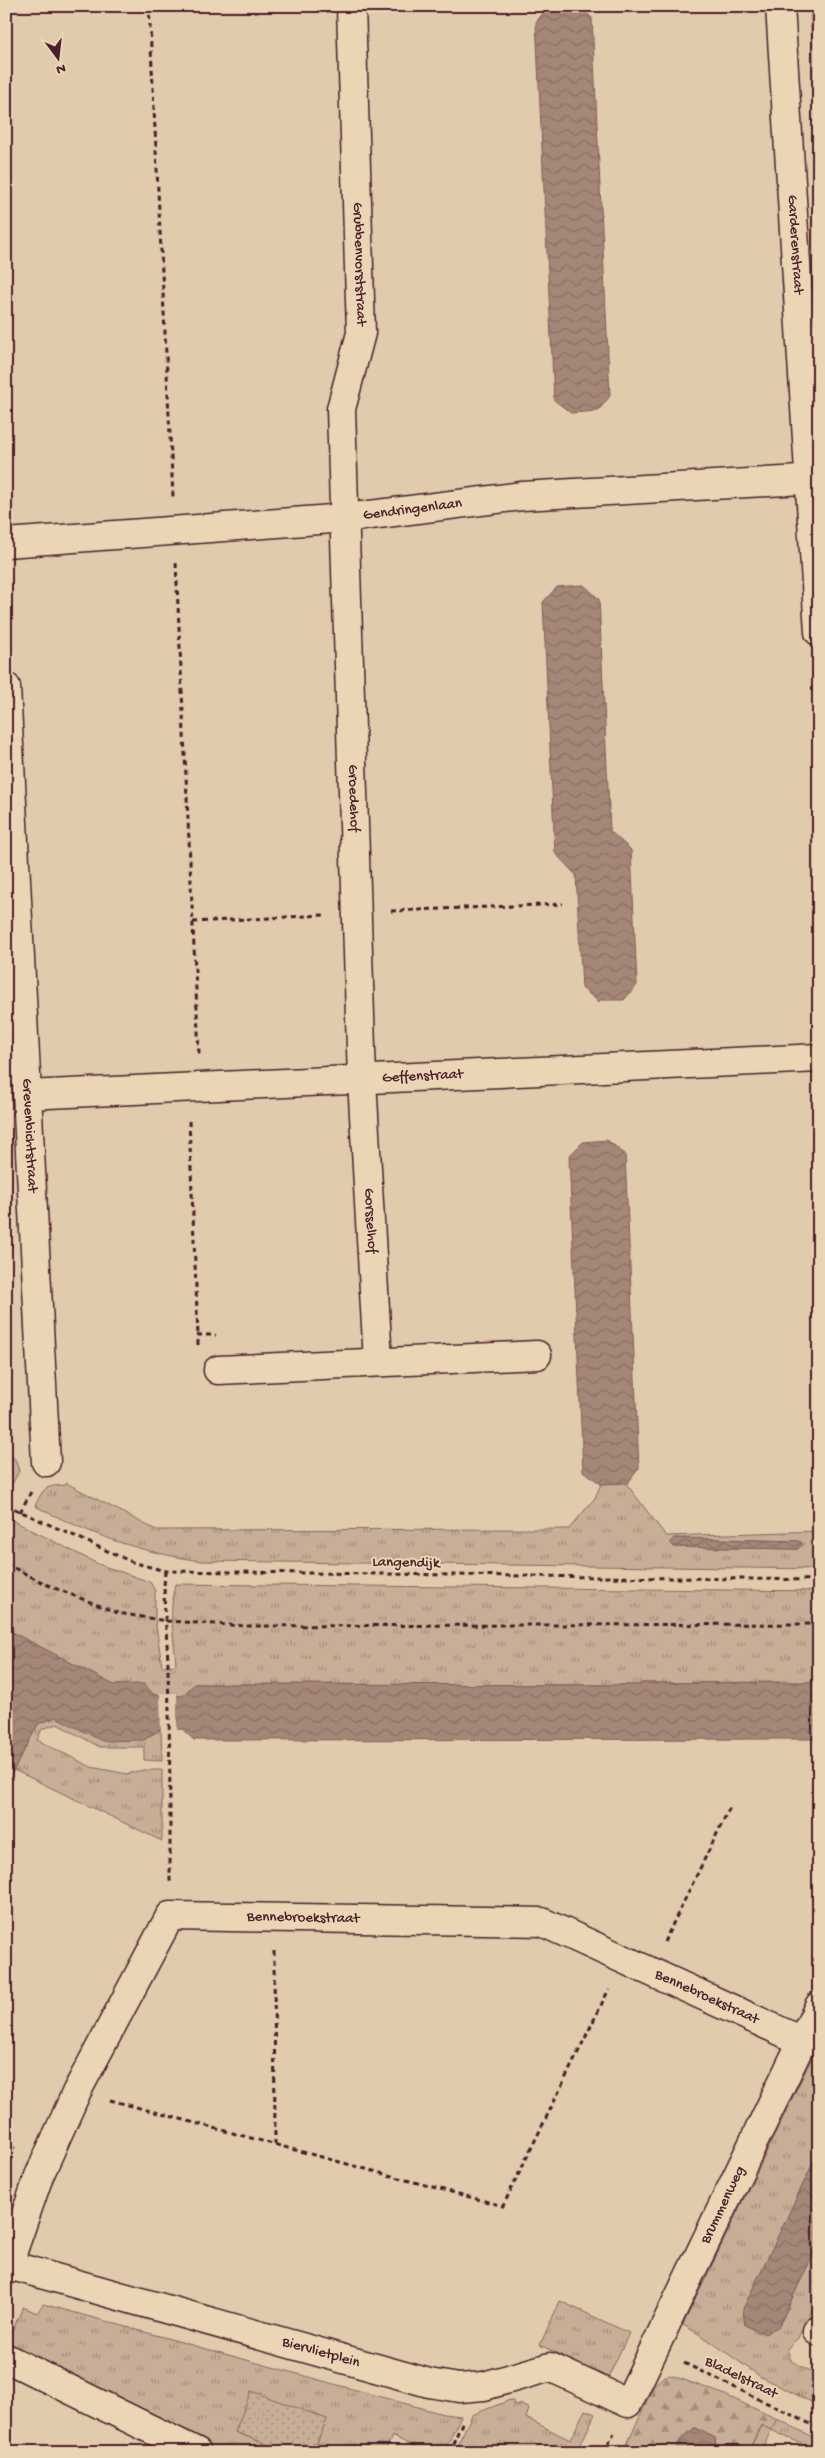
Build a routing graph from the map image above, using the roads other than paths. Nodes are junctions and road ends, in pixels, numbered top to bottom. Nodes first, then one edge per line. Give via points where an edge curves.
1 (351, 6) edge
2 (780, 6) edge
3 (815, 479) edge
4 (346, 518) junction
5 (6, 543) edge
6 (819, 632) edge
7 (6, 687) edge
8 (11, 885) edge
9 (819, 1058) edge
10 (362, 1080) junction
11 (27, 1095) junction
12 (537, 1356) dead end
13 (378, 1361) junction
14 (218, 1370) dead end
15 (46, 1462) dead end
16 (819, 2006) edge
17 (802, 2041) junction
18 (8, 2268) edge
19 (6, 2358) edge
20 (628, 2403) joint
21 (198, 2452) edge

1 - 4 street, Grubbenvorststraat via 360,332 341,409
2 - 3 street, Garderenstraat
3 - 4 street, Gendringenlaan via 522,496
3 - 6 street, Garderenstraat
4 - 5 street, Gendringenlaan
4 - 10 street, Groedehof
7 - 8 street, Grevenbichtstraat
8 - 11 street, Grevenbichtstraat
9 - 10 street, Geffenstraat
10 - 11 street, Geffenstraat
10 - 13 street, Gorsselhof
11 - 15 street, Grevenbichtstraat
12 - 13 street
13 - 14 street
16 - 17 street, Brummenweg
17 - 18 street, Bennebroekstraat via 542,1922 170,1916 77,2091 40,2176
17 - 20 street, Brummenweg
18 - 20 street, Biervlietplein via 428,2383 459,2388 480,2386 550,2367
19 - 21 street

